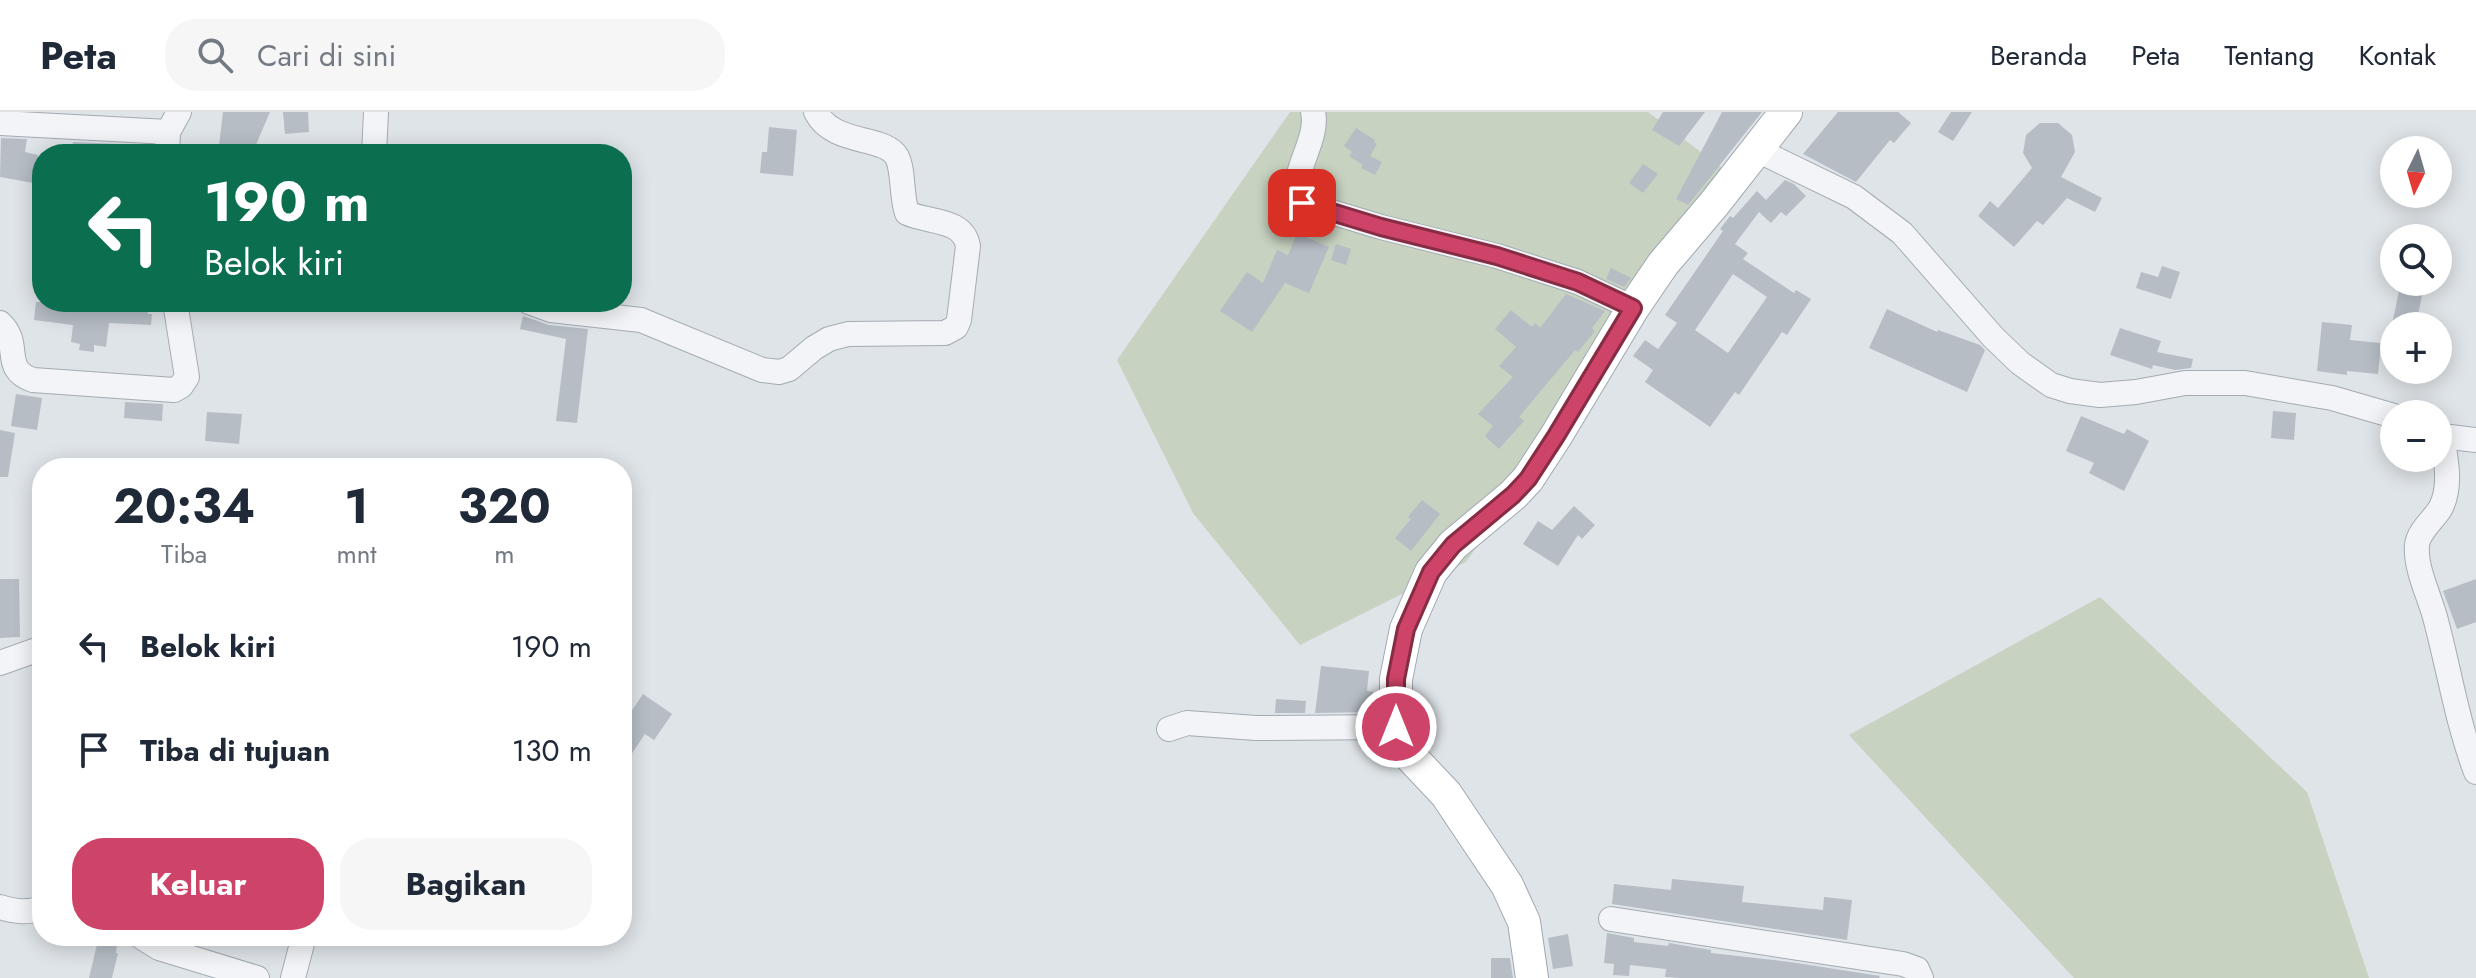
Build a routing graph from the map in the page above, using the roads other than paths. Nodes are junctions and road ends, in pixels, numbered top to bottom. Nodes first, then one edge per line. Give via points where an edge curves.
1 (376, 112) edge
2 (816, 112) edge
3 (1313, 112) edge
4 (1786, 112) edge
5 (0, 123) edge
6 (171, 133) edge
7 (374, 144) edge
8 (1757, 150) junction
9 (1633, 308) junction
10 (177, 312) edge
11 (569, 312) edge
12 (0, 323) edge
13 (2380, 412) edge
14 (2452, 437) edge
15 (2476, 440) edge
16 (2445, 472) edge
17 (32, 652) edge
18 (0, 663) edge
19 (1396, 727) junction
20 (1169, 729) dead end
21 (2476, 772) edge
22 (0, 907) edge
23 (32, 910) edge
24 (1611, 919) dead end
25 (156, 946) edge
26 (301, 946) edge
27 (257, 978) edge
28 (293, 978) edge
29 (1532, 978) edge
30 (1921, 978) edge

1 - 7 street
2 - 11 street via 831,131 892,150 899,159 907,213 947,224 966,236 956,327 945,333 848,334 829,339 779,372 762,370 641,320
3 - 9 street via 1312,139 1296,188 1302,203 1497,256 1578,282
4 - 8 main road
5 - 6 street
8 - 9 main road
8 - 13 street via 1854,197 1902,233 1993,337 2051,385 2100,395 2185,383 2245,383
9 - 19 main road via 1528,479 1453,545 1431,572 1406,629 1396,679
10 - 12 street via 187,377 174,390 23,377 16,371 9,331
14 - 15 street
16 - 21 street via 2441,508 2418,538 2417,553 2462,736
17 - 18 street
19 - 20 street via 1187,723
19 - 29 main road via 1411,757 1446,794 1507,885 1524,922
22 - 23 street
24 - 30 street via 1903,964 1917,969
25 - 27 street
26 - 28 street

